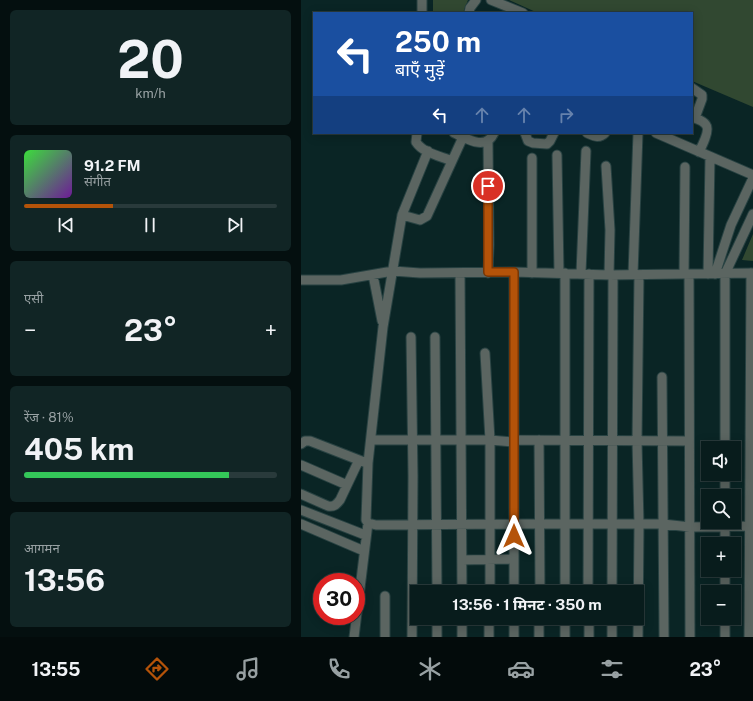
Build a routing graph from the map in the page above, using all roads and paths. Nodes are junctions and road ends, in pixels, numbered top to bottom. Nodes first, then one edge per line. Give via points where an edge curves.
1 (422, 0) edge
2 (476, 0) edge
3 (491, 0) edge
4 (422, 12) edge
5 (469, 12) edge
6 (520, 12) edge
7 (693, 89) edge
8 (693, 117) edge
9 (417, 134) edge
10 (456, 134) edge
11 (493, 134) edge
12 (525, 134) edge
13 (554, 134) edge
14 (590, 134) edge
15 (604, 134) edge
16 (638, 134) edge
17 (658, 134) edge
18 (463, 137) junction
19 (488, 142) junction
20 (427, 151) junction
21 (586, 151) dead end
22 (699, 152) junction
23 (557, 155) dead end
24 (710, 156) junction
25 (532, 158) dead end
26 (452, 161) junction
27 (606, 166) dead end
28 (685, 167) dead end
29 (753, 177) edge
30 (753, 214) edge
31 (402, 215) junction
32 (393, 272) junction
33 (488, 272) junction
34 (514, 272) junction
35 (460, 273) junction
36 (532, 273) junction
37 (562, 273) junction
38 (585, 273) junction
39 (752, 273) edge
40 (636, 274) junction
41 (686, 274) junction
42 (711, 274) junction
43 (725, 274) junction
44 (611, 275) junction
45 (373, 276) junction
46 (301, 280) edge
47 (383, 327) junction
48 (411, 336) dead end
49 (435, 337) dead end
50 (485, 353) dead end
51 (662, 377) dead end
52 (371, 440) junction
53 (411, 440) junction
54 (436, 440) junction
55 (461, 440) junction
56 (490, 440) junction
57 (539, 440) junction
58 (565, 441) junction
59 (588, 441) junction
60 (612, 441) junction
61 (637, 441) junction
62 (663, 441) junction
63 (688, 441) junction
64 (725, 441) edge
65 (514, 442) junction
66 (301, 444) edge
67 (359, 460) junction
68 (368, 463) junction
69 (301, 464) edge
70 (347, 485) junction
71 (301, 494) edge
72 (301, 510) edge
73 (368, 523) junction
74 (301, 524) edge
75 (412, 524) junction
76 (437, 524) junction
77 (462, 524) junction
78 (514, 524) junction
79 (540, 524) junction
80 (565, 524) junction
81 (588, 524) junction
82 (612, 524) junction
83 (639, 524) junction
84 (663, 524) junction
85 (490, 525) junction
86 (741, 525) edge
87 (701, 526) edge
88 (751, 526) edge
89 (690, 527) junction
90 (365, 536) junction
91 (364, 551) junction
92 (462, 560) junction
93 (490, 560) junction
94 (514, 560) junction
95 (437, 585) edge
96 (462, 585) edge
97 (490, 585) edge
98 (514, 585) edge
99 (539, 585) edge
100 (565, 585) edge
101 (589, 585) edge
102 (612, 585) edge
103 (385, 596) dead end
104 (437, 625) edge
105 (462, 625) edge
106 (489, 625) edge
107 (514, 625) edge
108 (539, 625) edge
109 (565, 625) edge
110 (589, 625) edge
111 (612, 625) edge
112 (725, 625) edge
113 (354, 637) edge
114 (385, 637) edge
115 (412, 637) edge
116 (437, 637) edge
117 (462, 637) edge
118 (489, 637) edge
119 (514, 637) edge
120 (539, 637) edge
121 (565, 637) edge
122 (589, 637) edge
123 (612, 637) edge
124 (638, 637) edge
125 (664, 637) edge
126 (690, 637) edge
127 (725, 637) edge
128 (749, 637) edge

1 - 4 street
2 - 5 street
3 - 6 street
7 - 8 street via 702,95 702,99
8 - 22 street via 707,127
9 - 20 street via 418,146
10 - 18 street
11 - 19 street
12 - 13 street via 528,141 547,144
14 - 15 street via 599,137
16 - 40 street
17 - 22 street
18 - 19 street
18 - 26 street
19 - 33 street
20 - 26 street
20 - 31 street
21 - 38 street
22 - 24 street
23 - 37 street
24 - 29 street
24 - 42 street
25 - 36 street
26 - 31 street via 427,216 420,220
27 - 44 street
28 - 41 street
29 - 42 street
30 - 43 street
31 - 32 street
32 - 35 street
32 - 45 street
32 - 47 street
33 - 34 street
33 - 35 street
34 - 36 street
34 - 65 street
35 - 55 street
36 - 37 street
37 - 38 street
37 - 58 street
38 - 44 street
38 - 59 street
39 - 43 street
39 - 88 street
40 - 41 street
40 - 44 street
40 - 61 street
41 - 42 street
41 - 63 street
42 - 43 street
43 - 64 street
44 - 60 street
45 - 46 street via 341,280
45 - 47 street
47 - 52 street
48 - 53 street
49 - 54 street
50 - 56 street
51 - 62 street
52 - 53 street
52 - 68 street
53 - 54 street
53 - 75 street
54 - 55 street
54 - 76 street
55 - 56 street
55 - 77 street
56 - 65 street
56 - 85 street
57 - 58 street
57 - 65 street
57 - 79 street
58 - 59 street
58 - 80 street
59 - 60 street
59 - 81 street
60 - 61 street
60 - 82 street
61 - 62 street
61 - 83 street
62 - 63 street
62 - 84 street
63 - 89 street
65 - 78 street
66 - 67 street via 310,441
67 - 68 street
67 - 70 street
68 - 73 street
69 - 70 street
70 - 71 street via 336,506 332,507
72 - 90 street
73 - 75 street
73 - 90 street
74 - 91 street
75 - 76 street
75 - 115 street
76 - 77 street
76 - 95 street
77 - 85 street
77 - 92 street
78 - 79 street
78 - 85 street
78 - 94 street
79 - 80 street
79 - 99 street
80 - 81 street
80 - 100 street
81 - 82 street
81 - 101 street
82 - 83 street
82 - 102 street
83 - 84 street
83 - 124 street
84 - 89 street
84 - 125 street
85 - 93 street
86 - 88 street
87 - 89 street
88 - 128 street
89 - 126 street
90 - 91 street
91 - 113 street
92 - 93 street
92 - 96 street
93 - 94 street
93 - 97 street
94 - 98 street
103 - 114 street
104 - 116 street
105 - 117 street
106 - 118 street
107 - 119 street
108 - 120 street
109 - 121 street
110 - 122 street
111 - 123 street
112 - 127 street

